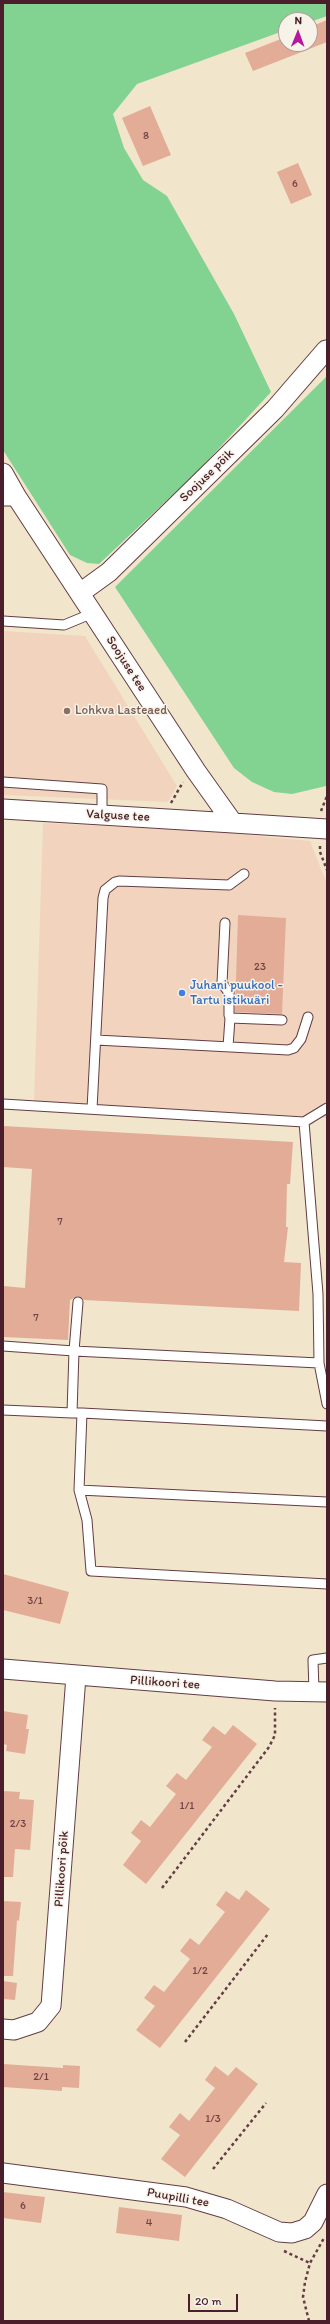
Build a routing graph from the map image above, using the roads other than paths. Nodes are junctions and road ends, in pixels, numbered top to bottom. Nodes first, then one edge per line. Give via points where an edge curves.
1 (326, 350) dead end
2 (3, 473) edge
3 (9, 496) edge
4 (80, 593) junction
5 (93, 613) junction
6 (3, 621) edge
7 (3, 782) edge
8 (3, 809) edge
9 (102, 815) junction
10 (234, 823) junction
11 (327, 829) edge
12 (244, 874) dead end
13 (225, 923) dead end
14 (308, 1017) dead end
15 (230, 1018) junction
16 (282, 1020) dead end
17 (96, 1040) junction
18 (228, 1047) junction
19 (3, 1104) edge
20 (327, 1108) edge
21 (92, 1109) junction
22 (304, 1122) junction
23 (78, 1302) dead end
24 (3, 1346) edge
25 (74, 1351) junction
26 (318, 1363) junction
27 (327, 1404) edge
28 (3, 1410) edge
29 (72, 1413) junction
30 (82, 1413) junction
31 (327, 1426) edge
32 (79, 1490) junction
33 (327, 1502) edge
34 (327, 1584) edge
35 (327, 1658) edge
36 (3, 1669) edge
37 (76, 1676) junction
38 (320, 1692) edge
39 (3, 2030) edge
40 (3, 2173) edge
41 (327, 2194) edge

1 - 4 street, Soojuse põik via 275,409 109,572
2 - 3 street, Soojuse tee
3 - 4 street, Soojuse tee
4 - 5 street, Soojuse tee
5 - 6 lane via 64,625
5 - 10 street, Soojuse tee via 196,771
7 - 9 lane via 102,789
8 - 9 street, Valguse tee
9 - 10 street, Valguse tee
10 - 11 street
12 - 17 lane via 229,885 119,881 114,882 106,890 103,898
13 - 15 lane via 222,983 230,993
14 - 18 lane via 304,1034 294,1048 282,1050
15 - 16 lane
15 - 18 lane
17 - 18 lane
17 - 21 lane
19 - 21 lane
20 - 22 lane
21 - 22 lane
22 - 26 lane via 318,1294
23 - 25 lane
24 - 25 lane
25 - 26 lane
25 - 29 lane
26 - 27 lane
28 - 29 lane
29 - 30 lane
30 - 31 lane
30 - 32 lane
32 - 33 lane
32 - 34 lane via 87,1520 91,1570
35 - 38 lane via 314,1660
36 - 37 street, Pillikoori tee
37 - 38 street, Pillikoori tee
37 - 39 street, Pillikoori põik via 52,2006 38,2022 14,2030
40 - 41 street, Puupilli tee via 186,2197 227,2209 279,2232 292,2233 306,2229 313,2222

